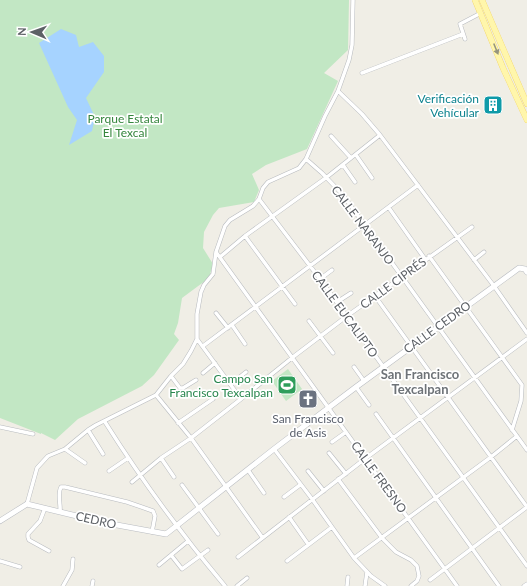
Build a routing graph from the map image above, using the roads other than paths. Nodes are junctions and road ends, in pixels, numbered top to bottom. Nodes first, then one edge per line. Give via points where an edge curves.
1 (353, 0) edge
2 (476, 0) edge
3 (482, 0) edge
4 (481, 13) junction
5 (463, 34) junction
6 (465, 39) dead end
7 (362, 73) dead end
8 (338, 91) junction
9 (527, 104) edge
10 (527, 120) edge
11 (380, 135) junction
12 (331, 136) dead end
13 (356, 155) junction
14 (351, 158) junction
15 (306, 160) junction
16 (343, 165) junction
17 (327, 177) junction
18 (372, 178) dead end
19 (355, 182) dead end
20 (418, 186) junction
21 (259, 199) junction
22 (389, 208) junction
23 (273, 217) junction
24 (364, 225) junction
25 (472, 227) dead end
26 (245, 236) junction
27 (457, 237) junction
28 (216, 252) junction
29 (484, 252) dead end
30 (429, 256) junction
31 (220, 257) junction
32 (425, 259) junction
33 (474, 260) junction
34 (311, 266) junction
35 (332, 270) dead end
36 (527, 272) edge
37 (401, 277) junction
38 (320, 279) junction
39 (494, 286) junction
40 (283, 287) junction
41 (351, 293) dead end
42 (375, 296) junction
43 (337, 302) junction
44 (295, 304) dead end
45 (466, 306) junction
46 (256, 308) junction
47 (216, 313) dead end
48 (346, 316) junction
49 (309, 321) dead end
50 (232, 325) junction
51 (439, 326) junction
52 (228, 328) junction
53 (527, 333) edge
54 (320, 336) junction
55 (198, 339) junction
56 (527, 339) edge
57 (245, 344) dead end
58 (203, 346) junction
59 (411, 346) junction
60 (333, 353) dead end
61 (293, 357) junction
62 (501, 357) junction
63 (215, 362) junction
64 (383, 366) junction
65 (354, 367) dead end
66 (203, 372) dead end
67 (246, 372) dead end
68 (170, 376) junction
69 (475, 377) junction
70 (196, 380) dead end
71 (364, 381) junction
72 (527, 382) edge
73 (231, 384) junction
74 (522, 384) junction
75 (356, 387) junction
76 (156, 394) junction
77 (448, 397) junction
78 (213, 399) dead end
79 (242, 399) junction
80 (369, 405) dead end
81 (329, 408) junction
82 (376, 414) dead end
83 (420, 417) junction
84 (104, 422) junction
85 (178, 423) junction
86 (0, 427) edge
87 (88, 430) junction
88 (512, 430) junction
89 (346, 432) junction
90 (33, 434) dead end
91 (517, 436) junction
92 (191, 438) junction
93 (392, 438) junction
94 (332, 442) dead end
95 (66, 449) junction
96 (274, 449) junction
97 (527, 450) edge
98 (330, 453) dead end
99 (103, 454) dead end
100 (491, 457) junction
101 (128, 458) junction
102 (161, 458) junction
103 (366, 458) junction
104 (85, 463) dead end
105 (248, 470) junction
106 (109, 471) dead end
107 (308, 471) dead end
108 (346, 474) junction
109 (140, 475) junction
110 (174, 477) dead end
111 (463, 477) junction
112 (338, 479) junction
113 (132, 482) dead end
114 (182, 485) dead end
115 (300, 485) junction
116 (226, 488) junction
117 (324, 491) junction
118 (264, 493) dead end
119 (284, 497) dead end
120 (436, 498) junction
121 (312, 499) junction
122 (26, 504) junction
123 (527, 507) edge
124 (45, 508) junction
125 (199, 509) junction
126 (60, 512) junction
127 (289, 517) junction
128 (409, 518) junction
129 (0, 520) edge
130 (177, 526) junction
131 (332, 527) junction
132 (500, 528) junction
133 (152, 532) junction
134 (166, 534) joint
135 (218, 534) dead end
136 (262, 537) junction
137 (382, 538) junction
138 (188, 541) junction
139 (308, 544) junction
140 (472, 548) junction
141 (208, 550) dead end
142 (50, 551) dead end
143 (171, 555) junction
144 (200, 556) junction
145 (238, 557) dead end
146 (354, 558) junction
147 (73, 559) dead end
148 (0, 561) edge
149 (287, 561) dead end
150 (159, 565) dead end
151 (527, 566) edge
152 (20, 567) dead end
153 (445, 568) junction
154 (367, 572) junction
155 (348, 577) dead end
156 (247, 578) dead end
157 (430, 580) dead end
158 (93, 581) dead end
159 (527, 584) edge
160 (63, 586) edge
161 (92, 586) edge
162 (225, 586) edge
163 (237, 586) edge
164 (347, 586) edge
165 (365, 586) edge
166 (385, 586) edge
167 (411, 586) edge
168 (457, 586) edge
169 (499, 586) edge
170 (524, 586) edge

1 - 8 street via 352,45
2 - 4 main road
3 - 9 main road
4 - 5 street via 460,24
4 -> 10 main road
5 - 6 street
5 - 7 street
8 - 11 street
8 - 15 street
11 - 13 street
11 - 20 street
12 - 14 street
13 - 14 street
13 - 18 street
14 - 16 street
15 - 17 street, CALLE NARANJO
15 - 21 street via 299,168 268,182
16 - 17 street
16 - 19 street
17 - 23 street
17 - 24 street, CALLE NARANJO
20 - 22 street
20 - 27 street
21 - 23 street, CALLE EUCALIPTO
21 - 28 street via 225,226
22 - 24 street
22 - 32 street
23 - 26 street
23 - 34 street, CALLE EUCALIPTO
24 - 34 street
24 - 37 street, CALLE NARANJO
25 - 27 street, CALLE CIPRÉS
26 - 31 street
26 - 40 street
27 - 30 street, CALLE CIPRÉS
27 - 33 street
28 - 31 street, CALLE FRESNO
28 - 55 street via 213,274 204,285 198,300
29 - 33 street
30 - 32 street, CALLE CIPRÉS
30 - 45 street
31 - 46 street, CALLE FRESNO
32 - 37 street, CALLE CIPRÉS
33 - 39 street
34 - 38 street, CALLE EUCALIPTO
34 - 40 street
35 - 38 street
36 - 39 street, CALLE CEDRO via 519,268
37 - 42 street, CALLE CIPRÉS
37 - 51 street, CALLE NARANJO
38 - 43 street, CALLE EUCALIPTO
39 - 45 street, CALLE CEDRO
39 - 53 street
40 - 44 street
40 - 46 street
41 - 43 street
42 - 48 street, CALLE CIPRÉS
42 - 59 street
43 - 48 street, CALLE EUCALIPTO
45 - 51 street, CALLE CEDRO
45 - 62 street
46 - 50 street
46 - 61 street, CALLE FRESNO
47 - 52 street
48 - 54 street, CALLE CIPRÉS
48 - 64 street, CALLE EUCALIPTO
49 - 54 street
50 - 52 street
50 - 57 street
51 - 59 street, CALLE CEDRO
51 - 69 street, CALLE NARANJO
52 - 58 street
54 - 60 street
54 - 61 street, CALLE CIPRÉS
55 - 58 street
55 - 68 street via 183,364
56 - 62 street
58 - 63 street
59 - 64 street, CALLE CEDRO
59 - 77 street
61 - 79 street, CALLE CIPRÉS
61 - 81 street, CALLE FRESNO
62 - 69 street
62 - 74 street
63 - 66 street
63 - 73 street
64 - 71 street, CALLE CEDRO
64 - 83 street, CALLE EUCALIPTO
65 - 71 street
67 - 73 street
68 - 70 street via 180,388
68 - 76 street
69 - 77 street
69 - 88 street, CALLE NARANJO
71 - 75 street, CALLE CEDRO
72 - 74 street
73 - 79 street
74 - 88 street via 521,401
75 - 80 street
75 - 81 street, CALLE CEDRO
76 - 84 street
76 - 85 street
77 - 83 street
77 - 100 street
78 - 85 street
79 - 92 street, CALLE CIPRÉS
81 - 89 street, CALLE FRESNO
81 - 96 street, CALLE CEDRO
82 - 93 street
83 - 93 street
83 - 111 street, CALLE EUCALIPTO
84 - 87 street
84 - 101 street
85 - 92 street
86 - 90 street
87 - 95 street
87 - 99 street
88 - 91 street, CALLE NARANJO
89 - 94 street
89 - 103 street, CALLE FRESNO
91 - 97 street, CALLE NARANJO
91 - 100 street
92 - 102 street, CALLE CIPRÉS
92 - 116 street
93 - 103 street
93 - 120 street
95 - 104 street
95 - 122 street via 48,456 37,468
96 - 105 street, CALLE CEDRO
96 - 115 street
98 - 108 street
100 - 111 street
100 - 123 street
101 - 106 street
101 - 109 street
102 - 109 street, CALLE CIPRÉS
102 - 110 street
103 - 108 street
103 - 128 street, CALLE FRESNO
105 - 116 street, CALLE CEDRO
105 - 118 street
107 - 117 street
108 - 112 street
109 - 113 street, CALLE CIPRÉS
109 - 130 street
111 - 120 street
111 - 132 street, CALLE EUCALIPTO
112 - 117 street
112 - 137 street
114 - 125 street
115 - 119 street
115 - 121 street
116 - 125 street, CALLE CEDRO
116 - 136 street
117 - 121 street
120 - 128 street
120 - 140 street
121 - 127 street
121 - 131 street
122 - 124 street, CEDRO
122 - 129 street
123 - 132 street
124 - 126 street, CEDRO
124 - 142 street via 40,521 28,537
125 - 130 street, CALLE CEDRO
125 - 135 street
126 - 133 street, CEDRO
126 - 133 street via 59,491 61,487 65,487 153,511 155,516
127 - 136 street
127 - 139 street
128 - 137 street
128 - 153 street, CALLE FRESNO
130 - 134 street, CALLE CEDRO
130 - 138 street
131 - 139 street
131 - 146 street
132 - 140 street
132 - 151 street, CALLE EUCALIPTO
133 - 134 street, CEDRO
136 - 145 street
137 - 146 street
137 - 167 street via 396,552 417,566 419,576
138 - 143 street
138 - 144 street
139 - 149 street
140 - 153 street
140 - 169 street
141 - 144 street
143 - 144 street via 182,569
143 - 150 street
144 - 162 street
146 - 154 street
147 - 160 street via 72,570
148 - 152 street
153 - 157 street
153 - 168 street, CALLE FRESNO
154 - 165 street
154 - 166 street
155 - 164 street
156 - 163 street
158 - 161 street
159 - 170 street

